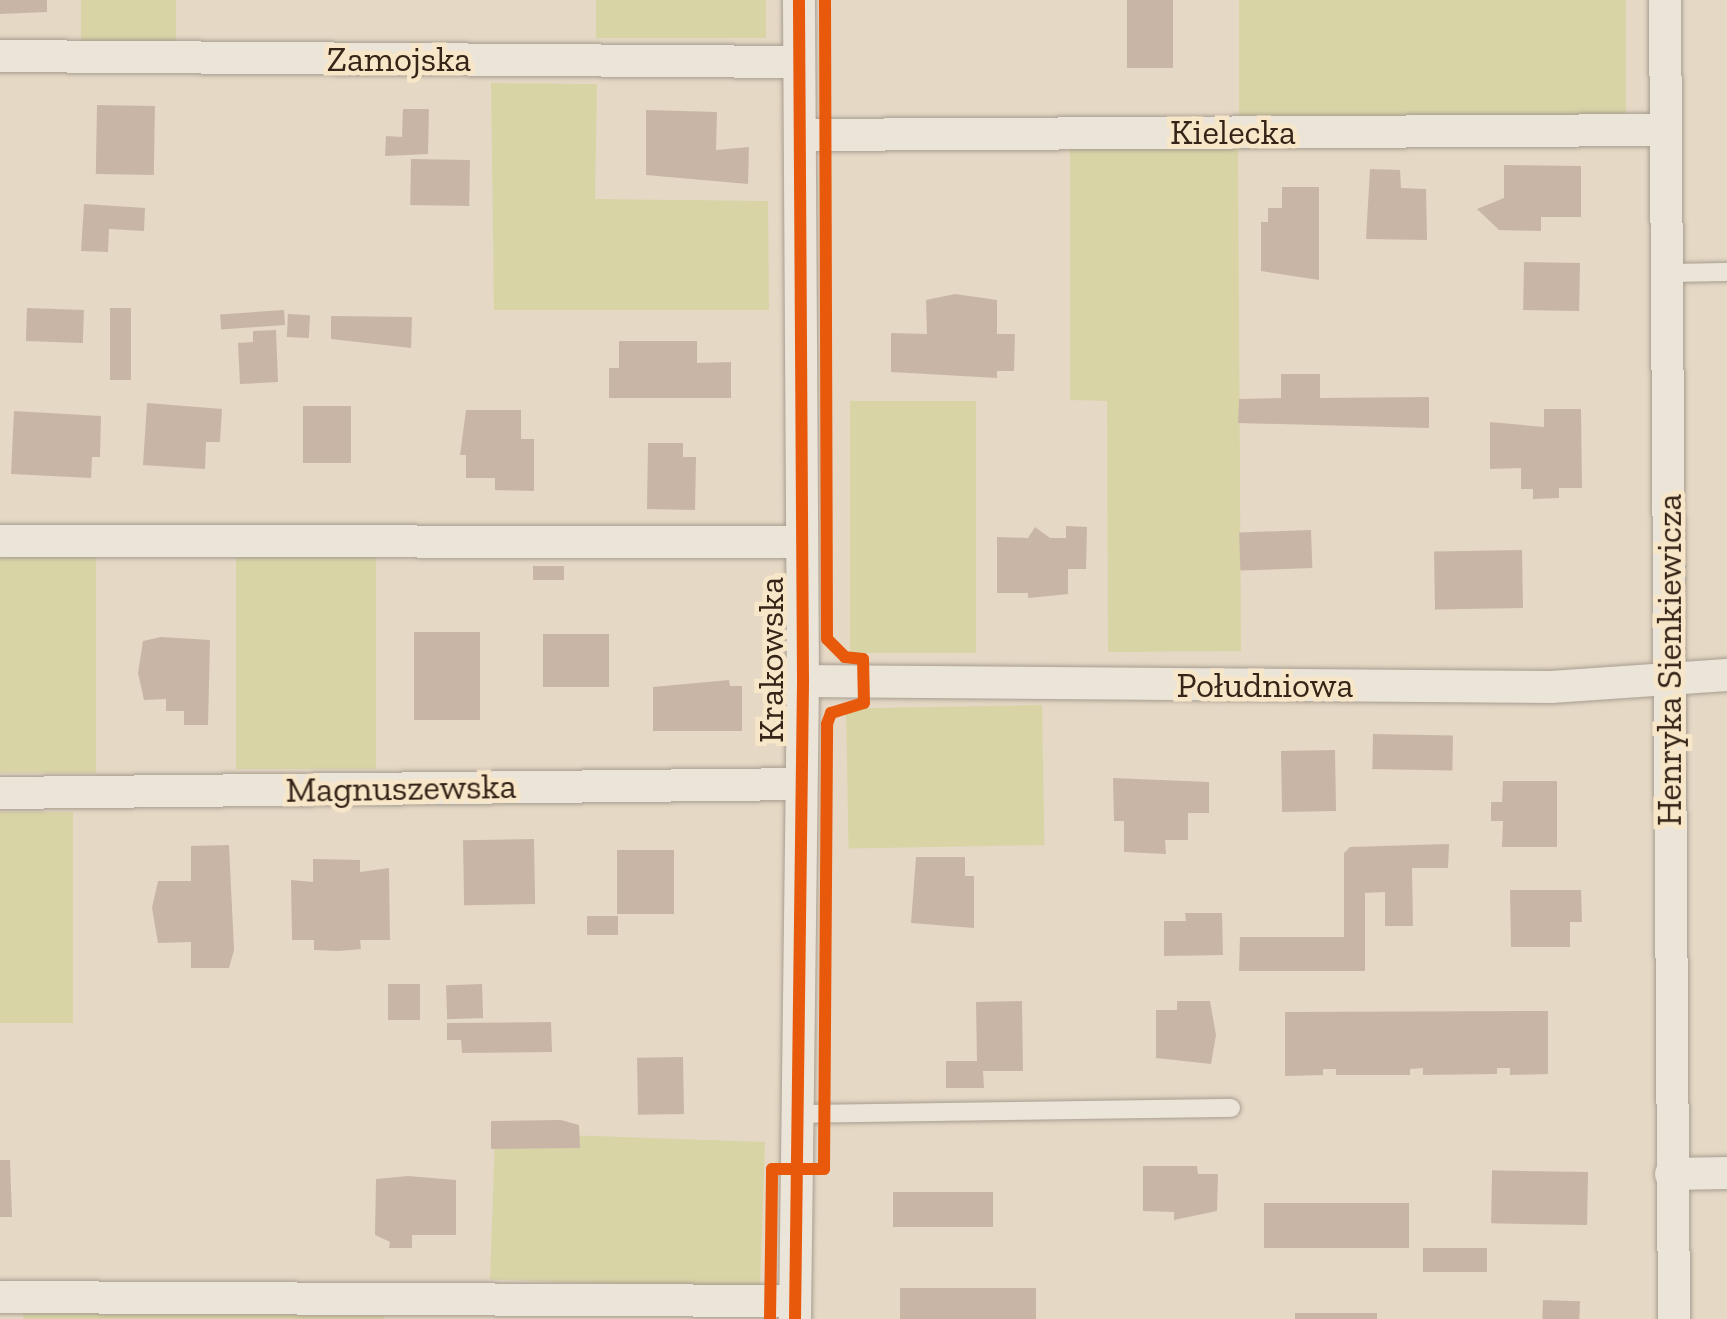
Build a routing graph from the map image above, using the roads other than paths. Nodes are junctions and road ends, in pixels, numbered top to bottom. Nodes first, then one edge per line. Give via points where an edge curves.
1 (799, 0) edge
2 (1665, 0) edge
3 (0, 56) edge
4 (799, 62) junction
5 (1666, 130) junction
6 (800, 135) junction
7 (1727, 272) edge
8 (1668, 273) junction
9 (0, 541) edge
10 (800, 542) junction
11 (1727, 675) edge
12 (1668, 678) junction
13 (803, 681) junction
14 (801, 784) junction
15 (0, 792) edge
16 (1231, 1108) dead end
17 (798, 1114) junction
18 (1727, 1173) edge
19 (1671, 1174) junction
20 (0, 1296) edge
21 (795, 1310) edge
22 (1674, 1319) edge

1 - 4 street, Krakowska
2 - 5 street, Henryka Sienkiewicza
3 - 4 street, Zamojska
4 - 6 street, Krakowska
5 - 6 street, Kielecka
5 - 8 street, Henryka Sienkiewicza
6 - 10 street, Krakowska
7 - 8 lane
8 - 12 street, Henryka Sienkiewicza
9 - 10 street, Krakowska
10 - 13 street, Krakowska
11 - 12 street, Południowa
12 - 13 street, Południowa via 1552,687
12 - 19 street, Henryka Sienkiewicza
13 - 14 street, Krakowska
14 - 15 street, Magnuszewska
14 - 17 street, Krakowska
16 - 17 lane
17 - 21 street, Krakowska
18 - 19 street
19 - 22 street, Henryka Sienkiewicza
20 - 21 street

